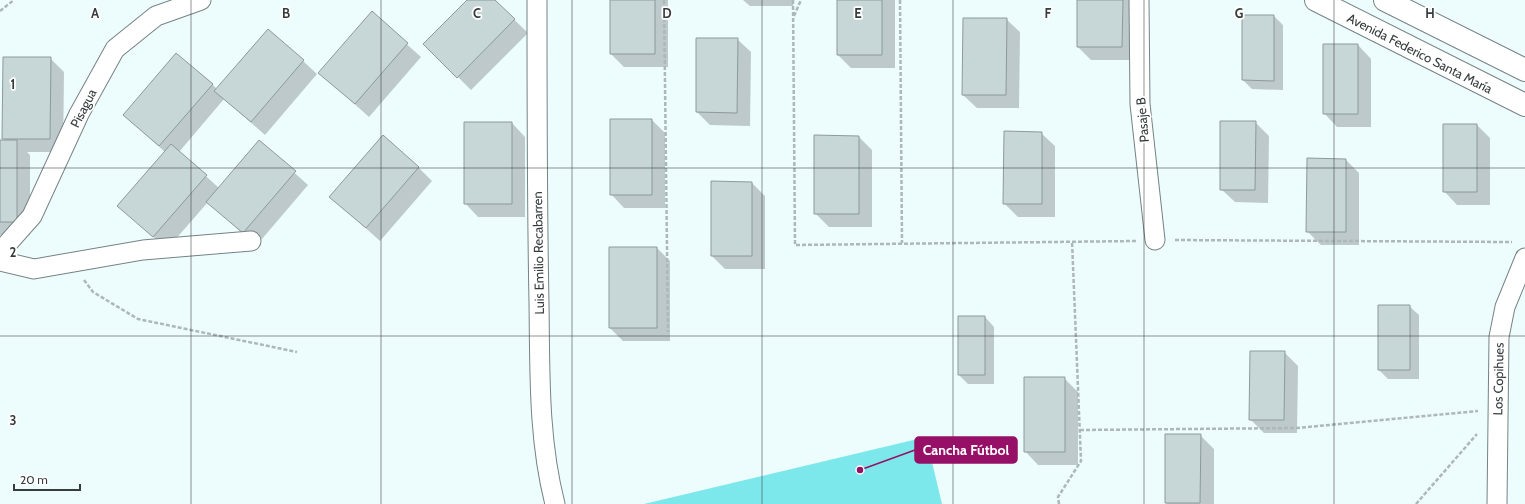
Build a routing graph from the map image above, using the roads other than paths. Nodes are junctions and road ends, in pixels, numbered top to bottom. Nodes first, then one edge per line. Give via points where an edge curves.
1 (201, 0) edge
2 (537, 0) edge
3 (1139, 0) edge
4 (1316, 0) edge
5 (1385, 0) edge
6 (1525, 70) edge
7 (1525, 105) edge
8 (1155, 240) dead end
9 (251, 241) dead end
10 (0, 252) edge
11 (1525, 258) edge
12 (0, 261) edge
13 (556, 504) edge
14 (1497, 504) edge

1 - 10 street, Pisagua via 156,16 115,49 79,114 32,216
2 - 13 street, Luis Emilio Recabarren via 536,163 541,421 551,489
3 - 8 street, Pasaje B via 1140,104
4 - 7 main road, Avenida Federico Santa María
5 - 6 main road
9 - 12 street via 143,250 34,269
11 - 14 street, Los Copihues via 1505,307 1499,338

